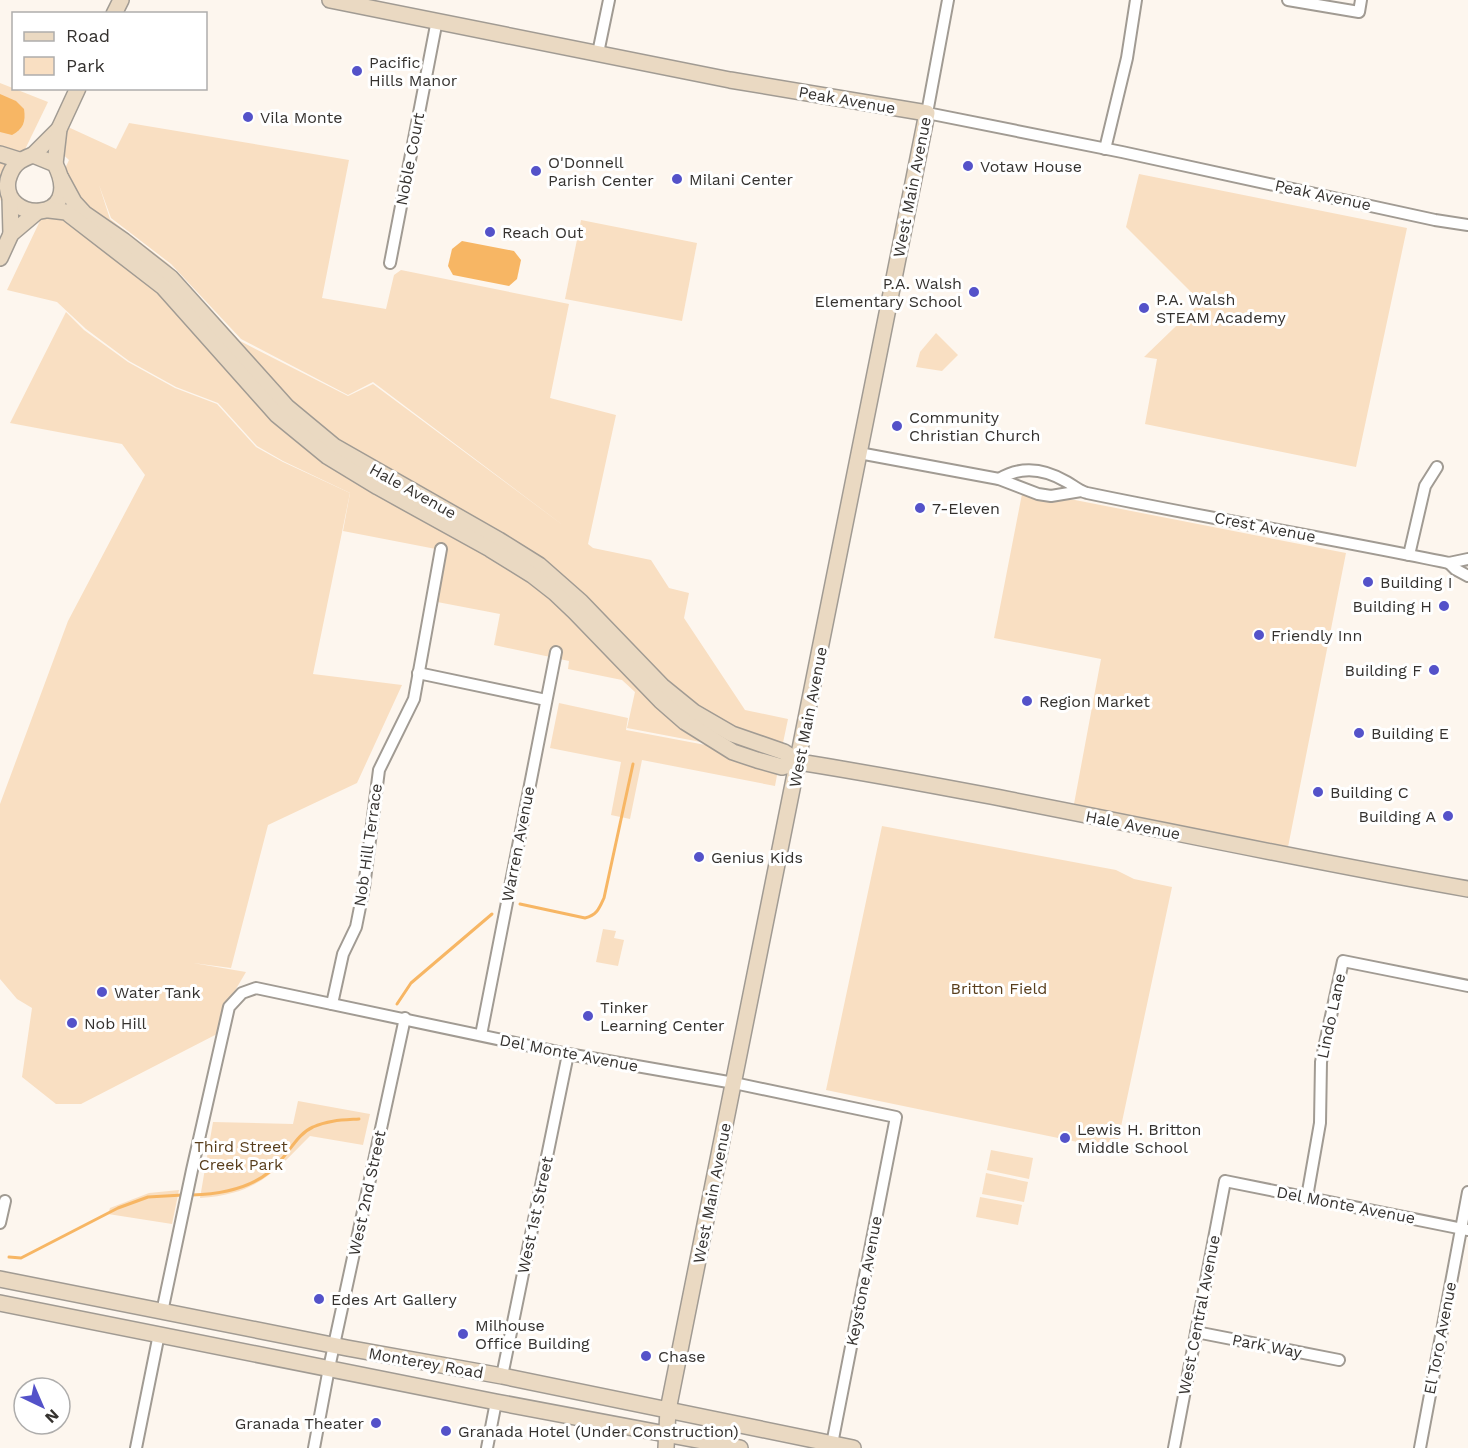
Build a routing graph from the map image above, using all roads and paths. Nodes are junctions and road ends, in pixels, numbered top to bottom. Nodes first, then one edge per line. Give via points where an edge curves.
1 (330, 0) edge
2 (609, 0) edge
3 (948, 0) edge
4 (1136, 0) edge
5 (1288, 0) edge
6 (1361, 0) edge
7 (437, 20) junction
8 (598, 53) junction
9 (77, 90) edge
10 (927, 113) junction
11 (59, 129) junction
12 (1105, 149) junction
13 (0, 154) edge
14 (26, 158) junction
15 (58, 171) junction
16 (6, 185) edge
17 (43, 211) junction
18 (1468, 225) edge
19 (11, 234) junction
20 (0, 258) edge
21 (390, 263) dead end
22 (860, 453) junction
23 (1437, 467) dead end
24 (999, 479) junction
25 (1081, 491) junction
26 (441, 549) dead end
27 (1409, 555) junction
28 (1468, 559) edge
29 (1449, 562) junction
30 (1468, 576) edge
31 (556, 652) dead end
32 (418, 673) junction
33 (546, 700) junction
34 (799, 762) junction
35 (1468, 889) edge
36 (1468, 986) edge
37 (332, 1004) junction
38 (405, 1018) junction
39 (481, 1035) junction
40 (568, 1054) junction
41 (734, 1083) junction
42 (896, 1117) joint
43 (1225, 1181) joint
44 (1468, 1192) edge
45 (1306, 1197) junction
46 (5, 1201) dead end
47 (0, 1223) edge
48 (1465, 1229) edge
49 (0, 1279) edge
50 (0, 1303) edge
51 (162, 1312) junction
52 (1196, 1332) junction
53 (159, 1334) junction
54 (334, 1345) junction
55 (1339, 1360) dead end
56 (329, 1368) junction
57 (502, 1376) junction
58 (496, 1402) junction
59 (668, 1410) junction
60 (666, 1441) edge
61 (832, 1444) junction
62 (136, 1448) edge
63 (314, 1448) edge
64 (487, 1448) edge
65 (740, 1448) edge
66 (853, 1448) edge
67 (1174, 1448) edge
68 (1420, 1448) edge

1 - 7 main road, Peak Avenue
2 - 8 street
3 - 10 street, West Main Avenue
4 - 12 street via 1127,58
5 - 6 street via 1359,12
7 - 8 main road, Peak Avenue
7 - 21 street, Noble Court
8 - 10 main road, Peak Avenue
9 - 11 main road
10 - 12 street, Peak Avenue
10 - 22 main road, West Main Avenue
11 - 14 main road
11 - 15 main road
12 - 18 street, Peak Avenue
13 - 14 main road
14 - 15 main road
14 - 16 main road via 10,171
15 - 17 main road via 60,197
15 - 34 main road, Hale Avenue via 85,214 171,278 287,407 334,446 539,565 581,602 662,686 694,712 732,734 784,752
16 - 17 main road via 24,210
16 - 19 main road
17 - 19 main road
17 - 34 main road, Hale Avenue via 66,212 163,287 277,415 327,456 490,549 555,593 685,722 733,752 782,767
19 - 20 main road
22 - 24 street, Crest Avenue
22 - 34 main road, West Main Avenue
23 - 27 street via 1425,486
24 - 25 street, Crest Avenue via 1051,496
24 - 25 street, Crest Avenue via 1013,471 1044,472
25 - 27 street, Crest Avenue
26 - 32 street, Nob Hill Terrace
27 - 29 street, Crest Avenue
28 - 29 street, Crest Avenue
29 - 30 street, Crest Avenue
31 - 33 street, Warren Avenue
32 - 33 street
32 - 37 street, Nob Hill Terrace via 414,699 379,770 356,927 343,954
33 - 39 street, Warren Avenue
34 - 35 main road, Hale Avenue
34 - 41 main road, West Main Avenue
36 - 45 street, Lindo Lane via 1343,961 1321,1062 1320,1123
37 - 38 street, Del Monte Avenue
37 - 51 street, Del Monte Avenue via 256,988 242,993 229,1007
38 - 39 street, Del Monte Avenue
38 - 54 street, West 2nd Street
39 - 40 street, Del Monte Avenue
40 - 41 street, Del Monte Avenue
40 - 57 street, West 1st Street
41 - 42 street, Del Monte Avenue
41 - 59 main road, West Main Avenue
42 - 61 street, Keystone Avenue
43 - 45 street, Del Monte Avenue
43 - 52 street, West Central Avenue
44 - 48 street, El Toro Avenue
45 - 48 street, Del Monte Avenue
46 - 47 street
48 - 68 street, El Toro Avenue
49 - 51 main road, Monterey Road
50 - 53 main road, Monterey Road
51 - 54 main road, Monterey Road
52 - 55 street, Park Way
52 - 67 street, West Central Avenue
53 - 56 main road, Monterey Road
53 - 62 street
54 - 56 street, West 2nd Street
54 - 57 main road, Monterey Road
56 - 58 main road, Monterey Road
56 - 63 street, West 2nd Street
57 - 59 main road, Monterey Road
58 - 60 main road, Monterey Road
58 - 64 street
59 - 60 main road, West Main Avenue
59 - 61 main road, Monterey Road
60 - 65 main road, Monterey Road
61 - 66 main road, Monterey Road

